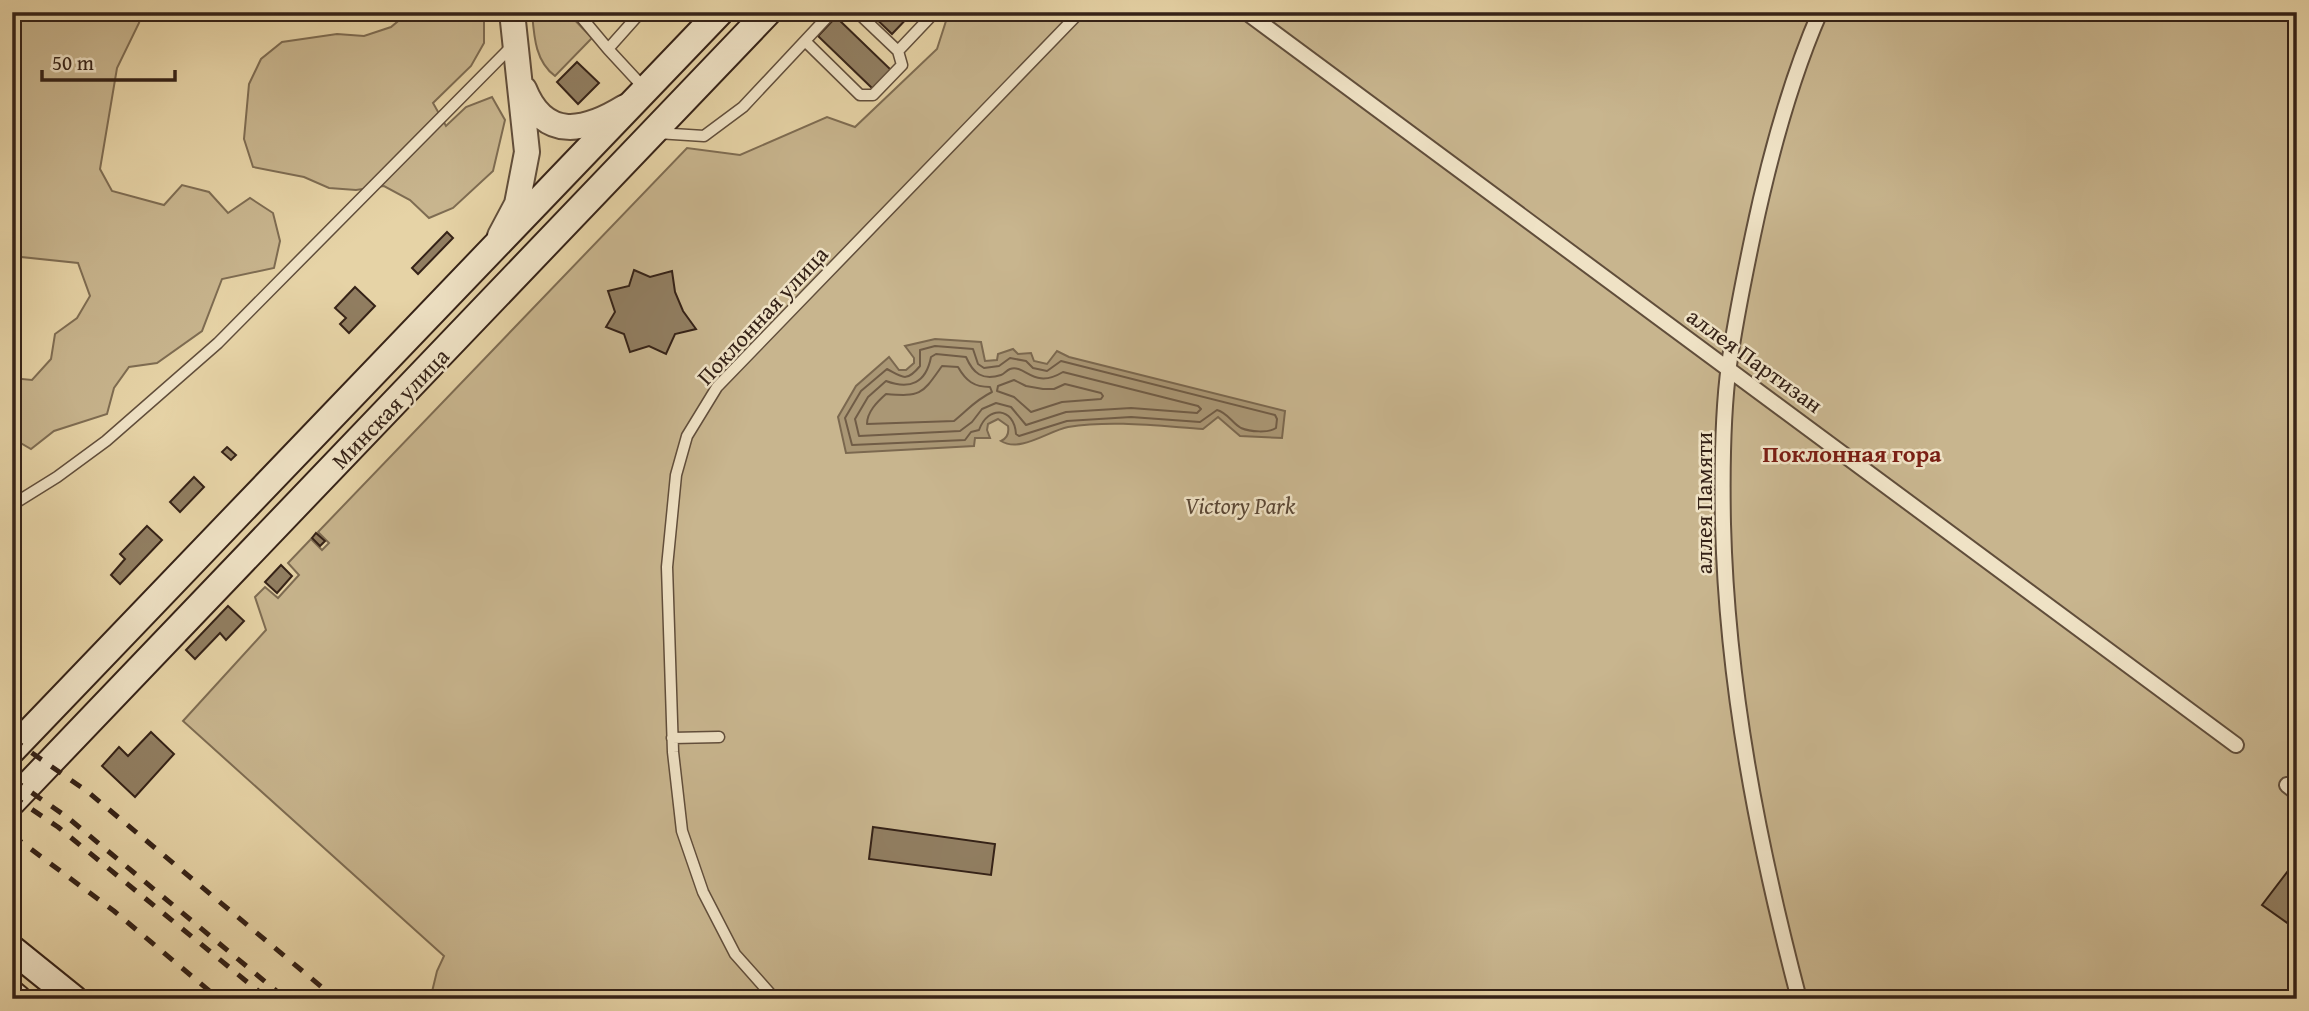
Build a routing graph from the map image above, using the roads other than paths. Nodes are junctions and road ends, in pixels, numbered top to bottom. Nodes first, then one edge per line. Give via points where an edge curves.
1 (512, 12) edge
2 (577, 12) edge
3 (640, 12) edge
4 (768, 12) edge
5 (832, 12) edge
6 (857, 12) edge
7 (935, 12) edge
8 (1080, 12) edge
9 (1246, 12) edge
10 (1820, 12) edge
11 (705, 23) edge
12 (804, 41) junction
13 (516, 43) junction
14 (608, 49) junction
15 (898, 51) junction
16 (520, 79) junction
17 (639, 96) junction
18 (653, 132) junction
19 (495, 246) junction
20 (1728, 368) junction
21 (15, 502) edge
22 (719, 737) dead end
23 (672, 738) junction
24 (2236, 745) dead end
25 (12, 750) edge
26 (12, 802) edge
27 (12, 949) edge
28 (12, 994) edge
29 (18, 999) edge
30 (74, 999) edge
31 (775, 999) edge
32 (1799, 999) edge

1 - 13 street
2 - 14 lane
3 - 14 lane
4 - 18 main road, Минская улица
5 - 12 lane
6 - 15 lane
7 - 15 lane
8 - 23 lane, Поклонная улица via 717,387 687,436 676,475 667,567
9 - 20 street, аллея Партизан
10 - 20 street, аллея Памяти via 1768,163
11 - 17 main road, Минская улица
12 - 15 lane via 860,95 873,95 902,65
12 - 18 lane via 743,107 704,136
13 - 16 street
13 - 21 lane via 218,343 106,441
14 - 17 lane
16 - 17 street via 530,104 543,118 571,129 610,116
16 - 19 street via 527,152 517,204
17 - 19 main road, Минская улица
18 - 26 main road, Минская улица
19 - 25 main road, Минская улица
20 - 24 street, аллея Партизан
20 - 32 street, аллея Памяти via 1722,474 1734,686 1755,810
22 - 23 lane
23 - 31 lane, Поклонная улица via 682,831 703,892 735,954
27 - 30 main road
28 - 29 main road

